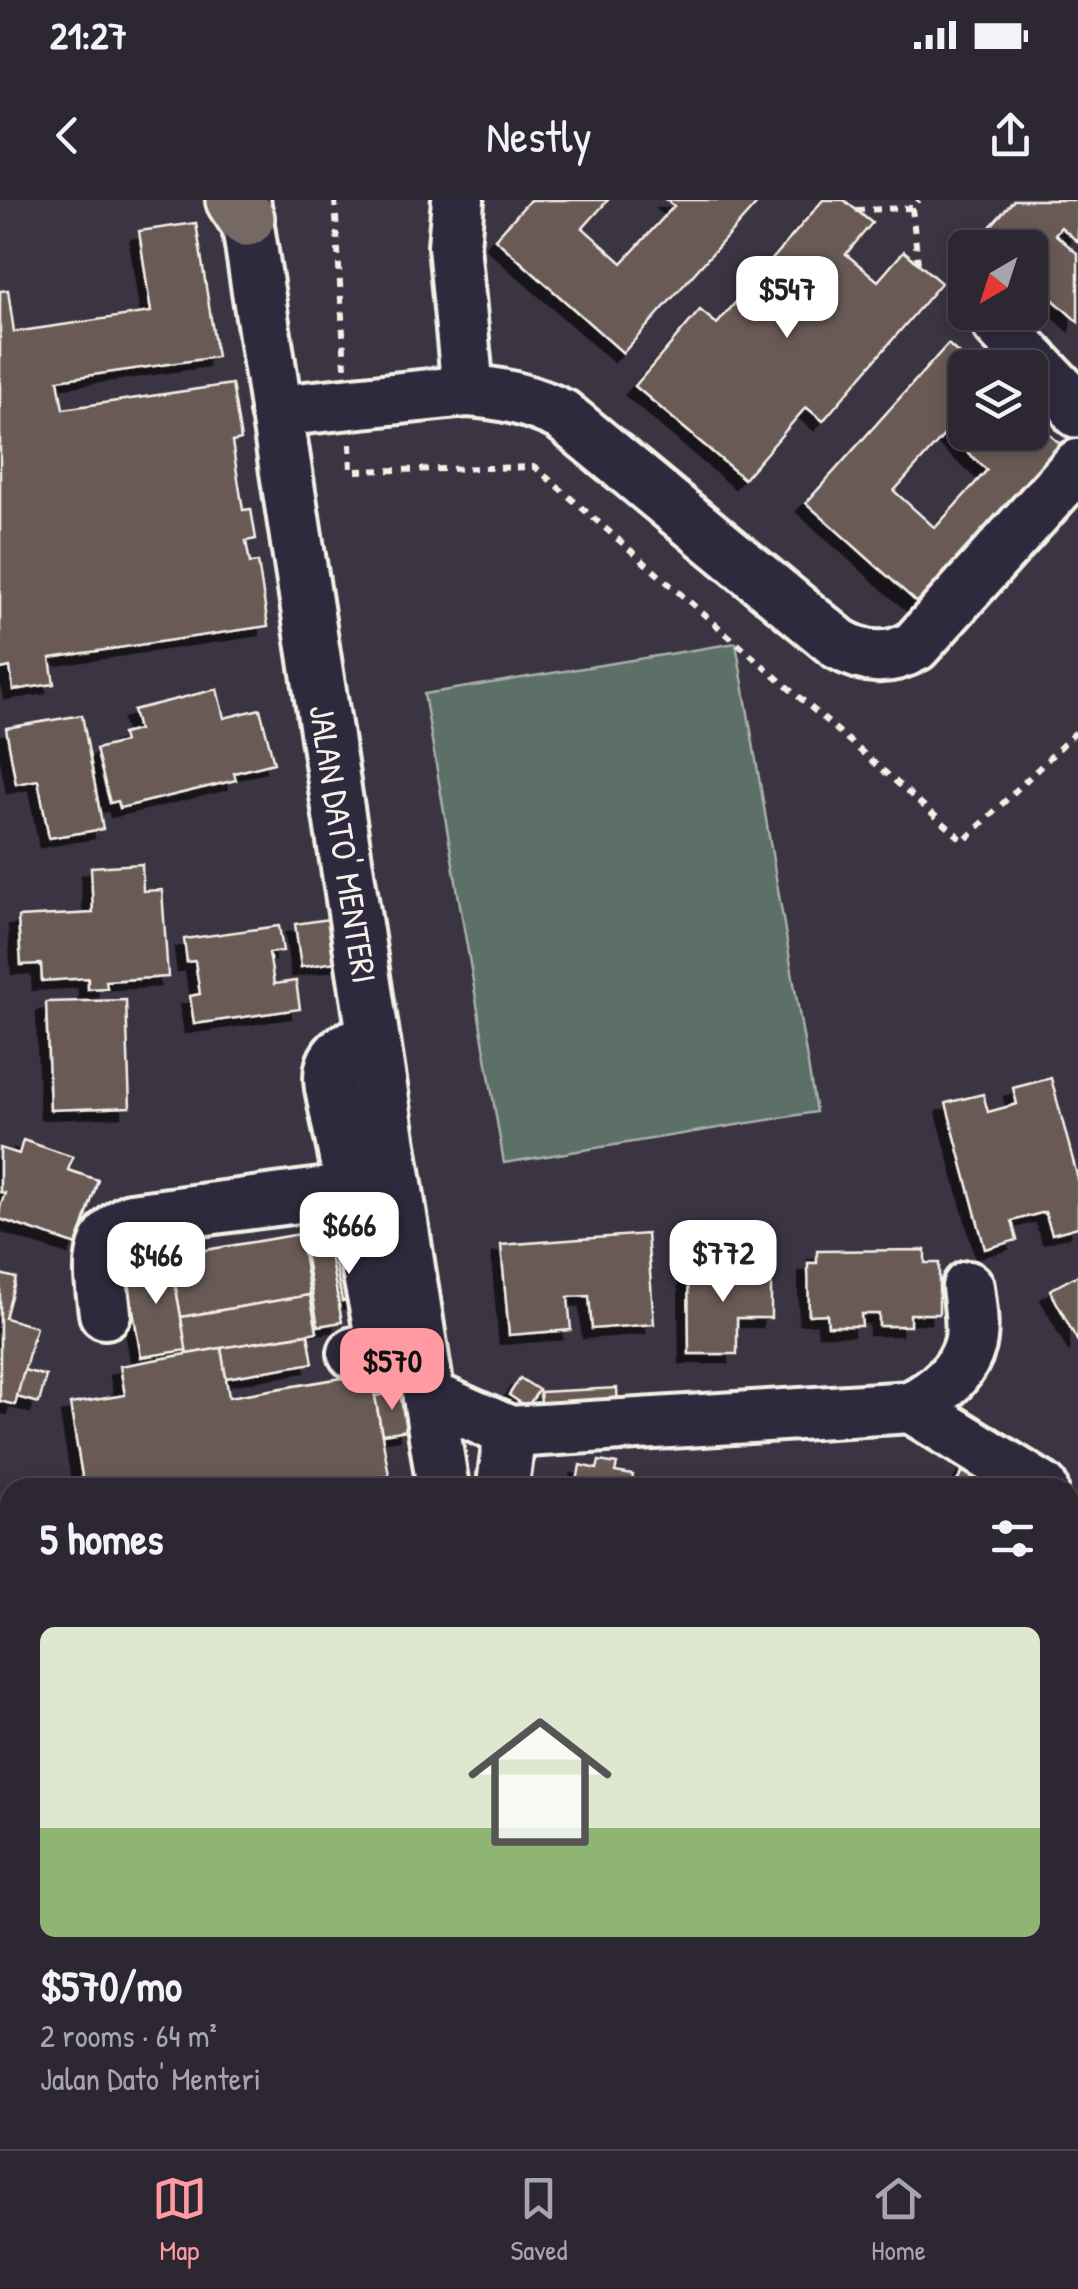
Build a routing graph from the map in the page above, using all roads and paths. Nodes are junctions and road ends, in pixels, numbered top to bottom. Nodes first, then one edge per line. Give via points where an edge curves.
1 (335, 200) edge
2 (458, 200) edge
3 (919, 200) edge
4 (243, 205) edge
5 (912, 208) junction
6 (856, 210) dead end
7 (918, 263) dead end
8 (1004, 330) edge
9 (346, 374) dead end
10 (468, 391) junction
11 (276, 411) junction
12 (1078, 412) edge
13 (349, 432) dead end
14 (1078, 465) edge
15 (1078, 730) edge
16 (374, 1042) junction
17 (352, 1190) junction
18 (968, 1287) dead end
19 (105, 1313) dead end
20 (354, 1353) dead end
21 (429, 1396) junction
22 (911, 1407) junction
23 (510, 1432) junction
24 (441, 1478) edge
25 (504, 1478) edge
26 (1026, 1478) edge

1 - 9 path
2 - 10 street via 454,246
3 - 5 path
4 - 11 street, JALAN DATO' MENTERI
5 - 6 path
5 - 7 path
8 - 12 street
10 - 11 street
10 - 14 street via 498,392 562,415 858,655 899,655 915,646
11 - 16 street, JALAN DATO' MENTERI
13 - 15 path via 351,470 535,467 964,842
16 - 17 street via 345,1050 330,1070
16 - 21 street, JALAN DATO' MENTERI
17 - 19 street via 132,1219 103,1248
17 - 20 street via 382,1340
18 - 22 street via 970,1344 936,1393
21 - 23 street
21 - 24 street, JALAN DATO' MENTERI
22 - 23 street
22 - 26 street
23 - 25 street

